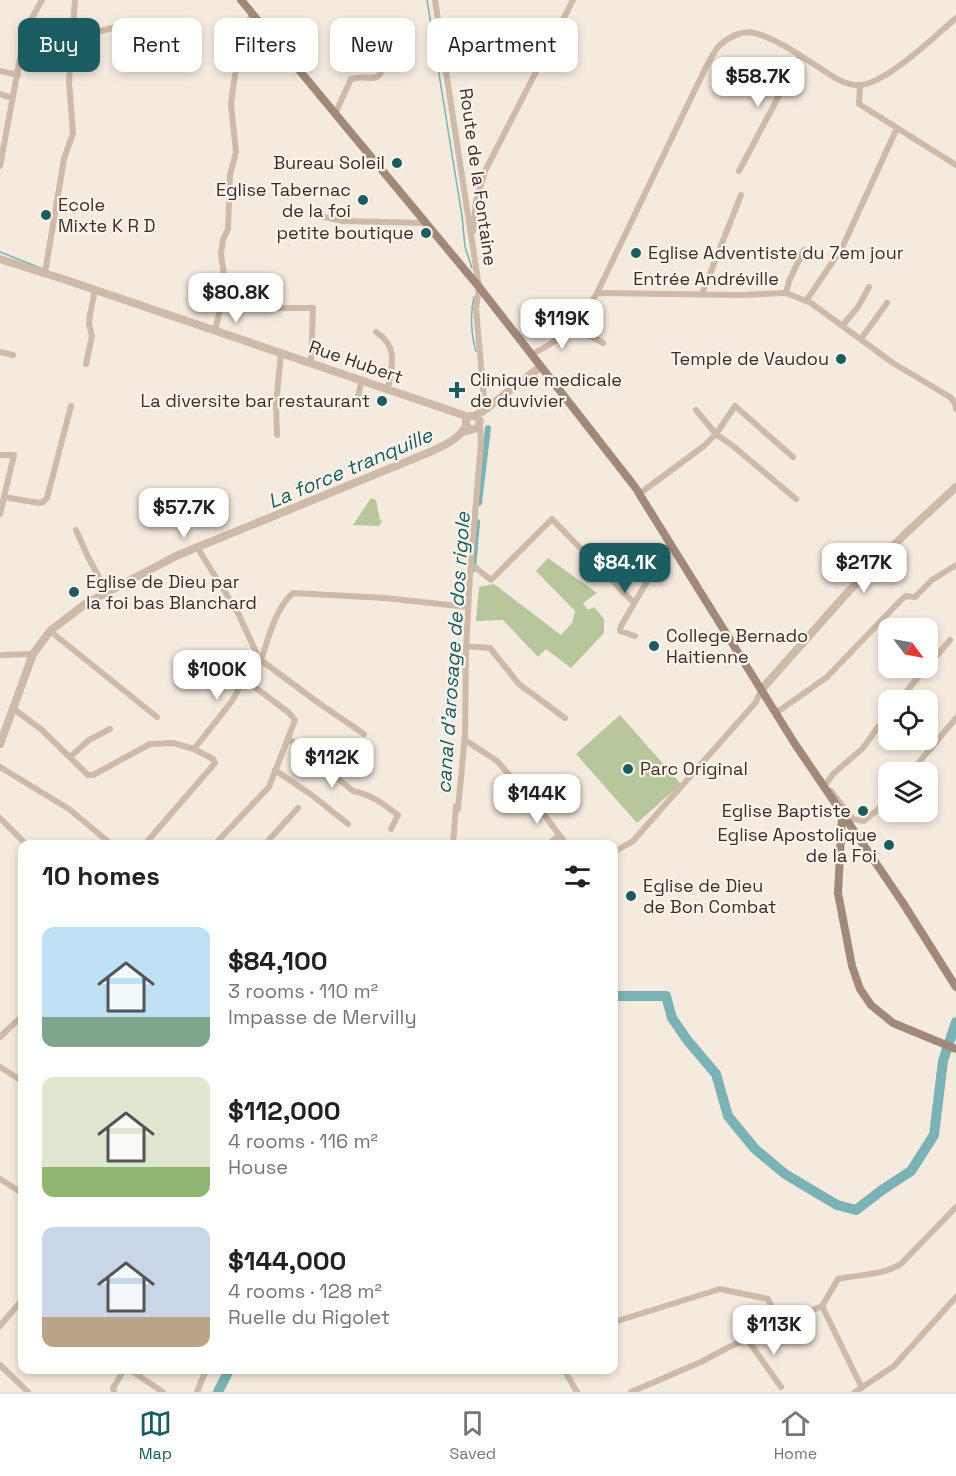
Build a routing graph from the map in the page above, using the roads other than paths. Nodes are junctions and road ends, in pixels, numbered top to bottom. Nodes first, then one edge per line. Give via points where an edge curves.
1 (42, 0) edge
2 (75, 0) edge
3 (242, 0) edge
4 (435, 0) edge
5 (573, 0) edge
6 (252, 14) junction
7 (74, 18) edge
8 (956, 18) edge
9 (800, 56) junction
10 (0, 71) edge
11 (70, 72) edge
12 (381, 72) edge
13 (18, 75) junction
14 (860, 85) junction
15 (0, 94) edge
16 (12, 98) junction
17 (335, 114) junction
18 (897, 128) junction
19 (956, 165) edge
20 (0, 166) edge
21 (739, 171) dead end
22 (741, 195) dead end
23 (324, 217) dead end
24 (426, 223) junction
25 (472, 240) junction
26 (804, 250) dead end
27 (0, 259) edge
28 (45, 273) junction
29 (479, 287) junction
30 (869, 287) dead end
31 (95, 290) junction
32 (597, 293) junction
33 (786, 293) junction
34 (702, 294) junction
35 (806, 301) junction
36 (887, 303) dead end
37 (275, 308) dead end
38 (843, 326) junction
39 (574, 327) junction
40 (215, 331) junction
41 (376, 332) dead end
42 (861, 339) junction
43 (603, 343) dead end
44 (0, 352) edge
45 (281, 353) junction
46 (13, 355) dead end
47 (531, 355) junction
48 (311, 363) junction
49 (86, 364) dead end
50 (540, 367) junction
51 (362, 380) junction
52 (388, 388) junction
53 (72, 405) dead end
54 (338, 406) dead end
55 (956, 409) edge
56 (696, 410) dead end
57 (472, 422) junction
58 (716, 434) junction
59 (277, 435) dead end
60 (0, 455) edge
61 (793, 456) dead end
62 (956, 487) edge
63 (639, 494) junction
64 (4, 497) junction
65 (796, 499) dead end
66 (0, 514) edge
67 (76, 530) dead end
68 (670, 542) junction
69 (197, 547) junction
70 (471, 564) junction
71 (956, 565) edge
72 (107, 592) junction
73 (634, 603) junction
74 (468, 607) junction
75 (50, 631) junction
76 (635, 636) dead end
77 (950, 640) dead end
78 (466, 646) junction
79 (0, 654) edge
80 (33, 654) junction
81 (255, 655) junction
82 (261, 660) junction
83 (244, 680) junction
84 (760, 690) junction
85 (908, 690) edge
86 (14, 709) junction
87 (776, 713) junction
88 (157, 717) dead end
89 (565, 718) dead end
90 (956, 718) edge
91 (878, 727) edge
92 (110, 729) dead end
93 (364, 734) dead end
94 (288, 738) junction
95 (465, 740) junction
96 (0, 744) edge
97 (194, 749) junction
98 (70, 757) junction
99 (919, 762) edge
100 (0, 767) edge
101 (275, 770) junction
102 (814, 774) junction
103 (826, 784) junction
104 (298, 808) dead end
105 (878, 809) edge
106 (842, 816) junction
107 (0, 818) edge
108 (348, 824) dead end
109 (392, 829) dead end
110 (559, 835) junction
111 (22, 840) edge
112 (106, 840) edge
113 (148, 840) edge
114 (219, 840) edge
115 (269, 840) edge
116 (453, 840) edge
117 (553, 840) edge
118 (563, 840) edge
119 (618, 850) edge
120 (955, 985) edge
121 (18, 1020) edge
122 (0, 1037) edge
123 (956, 1049) edge
124 (0, 1067) edge
125 (18, 1078) edge
126 (0, 1179) edge
127 (18, 1190) edge
128 (956, 1207) edge
129 (956, 1297) edge
130 (18, 1306) edge
131 (822, 1306) junction
132 (618, 1321) edge
133 (780, 1324) junction
134 (0, 1326) edge
135 (747, 1339) junction
136 (0, 1365) edge
137 (122, 1374) edge
138 (136, 1374) edge
139 (204, 1374) edge
140 (566, 1374) edge
141 (781, 1388) dead end
142 (865, 1388) edge
143 (28, 1392) edge
144 (114, 1392) edge
145 (163, 1392) edge
146 (197, 1392) edge
147 (577, 1392) edge
148 (631, 1392) edge
149 (855, 1392) edge

1 - 13 street via 28,25
2 - 7 street
3 - 6 main road
4 - 25 street, Route de la Fontaine
5 - 25 street via 485,171 476,201
6 - 17 main road
6 - 40 street via 241,40 231,105 236,152 230,175 228,229 221,254 224,293
8 - 14 street via 888,74
9 - 14 street via 837,79
9 - 21 street
9 - 32 street via 753,32 729,38 718,46
10 - 13 street
11 - 28 street via 73,133 64,159
12 - 17 street via 374,79 351,79
13 - 16 street
14 - 18 street via 859,104
15 - 16 street
16 - 20 street
17 - 24 main road
18 - 19 street
18 - 35 street via 842,248
22 - 34 street
23 - 24 street
24 - 29 main road
25 - 29 street, Route de la Fontaine
26 - 33 street
27 - 28 street, Rue Hubert
28 - 31 street, Rue Hubert
29 - 47 main road
29 - 57 street, Route de la Fontaine
30 - 38 street
31 - 40 street, Rue Hubert
31 - 49 street
32 - 34 street, Entrée Andréville
32 - 39 street
33 - 34 street, Entrée Andréville
33 - 35 street, Entrée Andréville
35 - 38 street, Entrée Andréville
36 - 42 street
37 - 48 street via 313,308
38 - 42 street, Entrée Andréville
39 - 43 street
39 - 47 street
40 - 45 street, Rue Hubert
41 - 52 street via 387,340 393,360
42 - 55 street, Entrée Andréville via 950,397
44 - 46 street
45 - 48 street, Rue Hubert
45 - 59 street
47 - 50 main road
48 - 51 street, Rue Hubert
50 - 57 street
50 - 63 main road
51 - 52 street, Rue Hubert
51 - 54 street via 357,400
52 - 57 street, Rue Hubert
53 - 64 street via 47,498 39,503
56 - 58 street
57 - 69 street via 430,452
57 - 70 street, Route de la Fontaine via 481,442
58 - 61 street via 735,406
58 - 63 street
58 - 65 street
60 - 64 street via 14,455
62 - 84 street via 848,592
63 - 68 main road
64 - 66 street
67 - 72 street
68 - 73 street
68 - 84 main road
69 - 72 street
69 - 81 street via 238,613
70 - 73 street via 491,579 552,519
70 - 74 street, Route de la Fontaine
71 - 87 street via 915,597 902,599 827,677
72 - 75 street
73 - 76 street via 621,631
74 - 78 street, Route de la Fontaine
74 - 82 street via 293,593 277,615
75 - 80 street
75 - 88 street
77 - 85 street
78 - 89 street via 490,648 519,684
78 - 95 street, Route de la Fontaine
79 - 80 street
80 - 86 street
81 - 82 street
81 - 83 street
82 - 93 street
83 - 94 street via 295,720
83 - 97 street
84 - 87 main road
84 - 119 street via 756,702 633,841
86 - 96 street
86 - 98 street
87 - 102 main road
90 - 99 street
91 - 103 street via 863,748
92 - 98 street via 89,740
94 - 101 street
94 - 109 street via 353,791 380,800 399,815
95 - 110 street via 497,762
95 - 116 street, Route de la Fontaine
97 - 98 street via 173,742 150,744 91,776
97 - 113 street via 215,763
100 - 112 street via 69,809
101 - 108 street
101 - 114 street via 269,787
102 - 103 street
102 - 106 main road
103 - 105 street via 853,819 864,821
104 - 115 street
106 - 120 main road
106 - 123 main road via 838,893 863,994 884,1016 907,1030
107 - 111 street
110 - 117 street
110 - 118 street
121 - 122 street
124 - 125 street
126 - 127 street
128 - 131 street via 901,1264 872,1276 838,1279
129 - 142 street via 894,1366
130 - 134 street
131 - 133 street
131 - 142 street
132 - 133 street via 724,1289 768,1299
133 - 135 street
135 - 141 street
135 - 148 street
136 - 143 street
137 - 144 street
138 - 145 street
139 - 146 street
140 - 147 street
142 - 149 street

